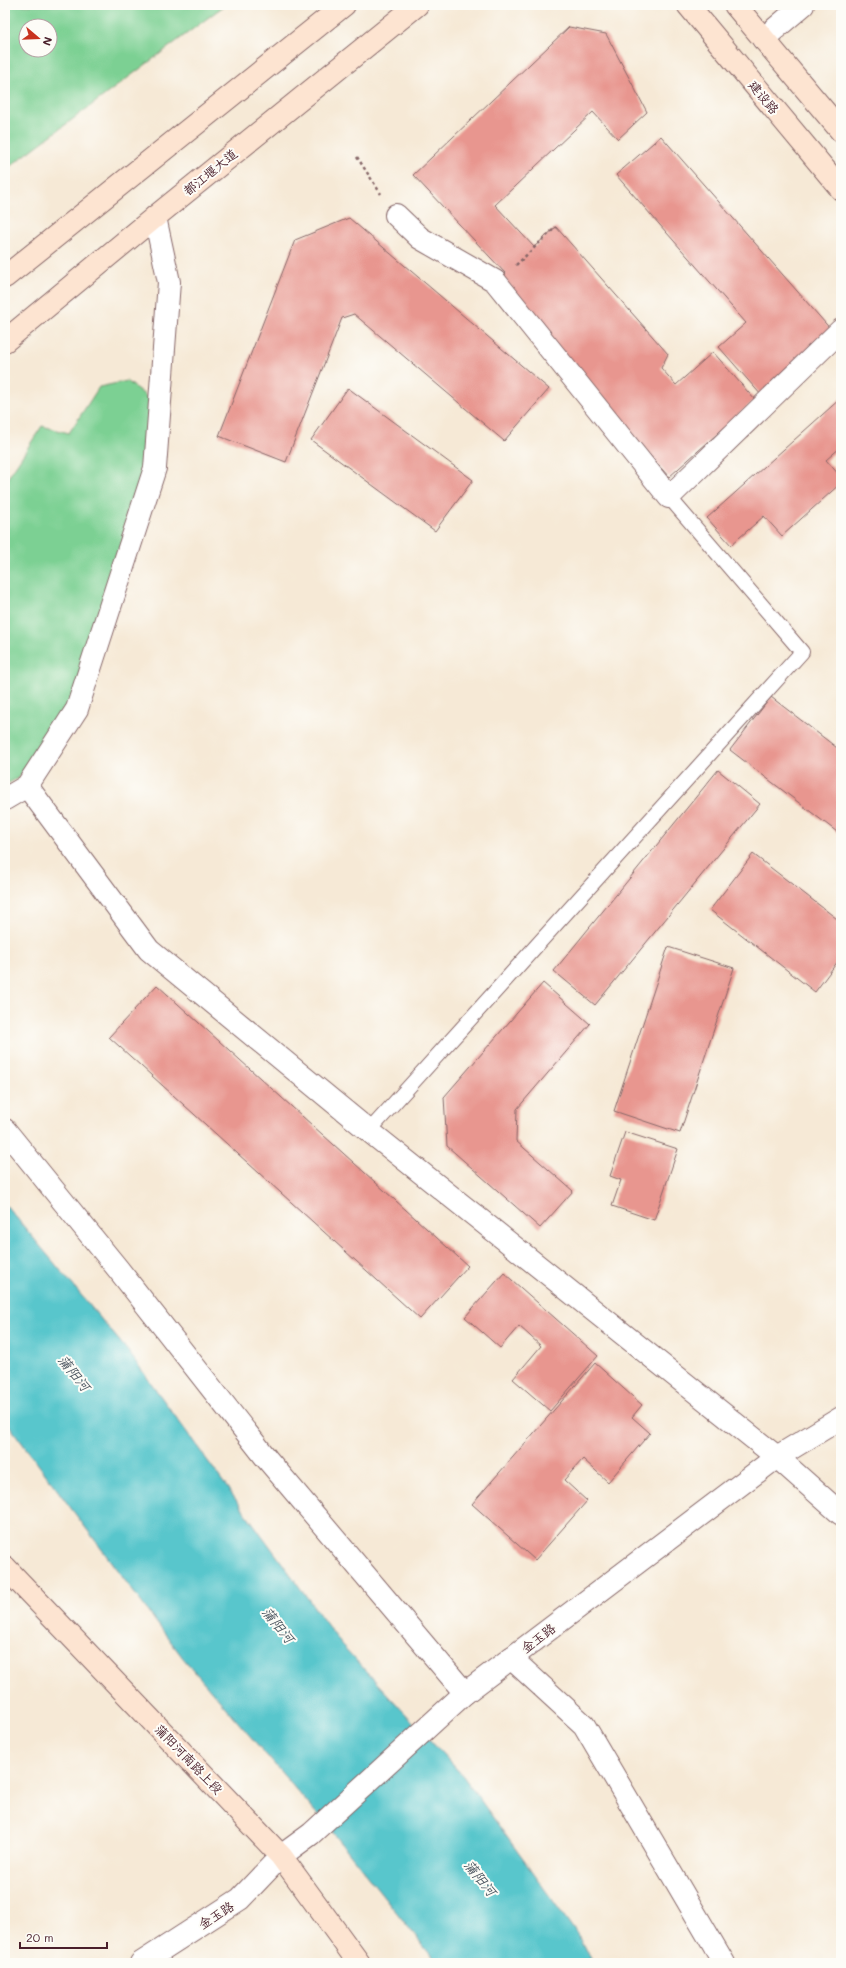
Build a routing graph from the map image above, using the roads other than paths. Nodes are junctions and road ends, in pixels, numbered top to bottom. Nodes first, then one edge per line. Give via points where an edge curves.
1 (344, 5) edge
2 (417, 5) edge
3 (688, 5) edge
4 (734, 5) edge
5 (803, 5) edge
6 (763, 39) junction
7 (841, 131) edge
8 (841, 189) edge
9 (396, 215) road end
10 (154, 217) junction
11 (5, 277) edge
12 (841, 330) edge
13 (5, 341) edge
14 (669, 497) junction
15 (27, 786) junction
16 (5, 799) edge
17 (5, 1130) edge
18 (369, 1131) junction
19 (841, 1418) edge
20 (776, 1457) junction
21 (841, 1514) edge
22 (5, 1567) edge
23 (511, 1658) junction
24 (465, 1694) junction
25 (281, 1856) junction
26 (141, 1963) edge
27 (359, 1963) edge
28 (724, 1963) edge

1 - 11 main road
2 - 10 main road, 都江堰大道
3 - 8 main road, 建设路
4 - 6 main road
5 - 6 street
6 - 7 main road
9 - 14 street via 420,238 495,281
10 - 13 main road, 都江堰大道
10 - 15 street via 169,282 155,468 77,709
12 - 14 street
14 - 18 lane via 802,652
15 - 16 street
15 - 18 street via 149,950
17 - 24 street via 118,1269 266,1459
18 - 20 street
19 - 20 street, 金玉路
20 - 21 street
20 - 23 street, 金玉路
22 - 25 main road, 蒲阳河南路上段
23 - 24 street, 金玉路
23 - 28 street via 584,1725
24 - 25 street, 金玉路 via 311,1834
25 - 26 street, 金玉路 via 240,1899
25 - 27 main road, 蒲阳河南路上段

